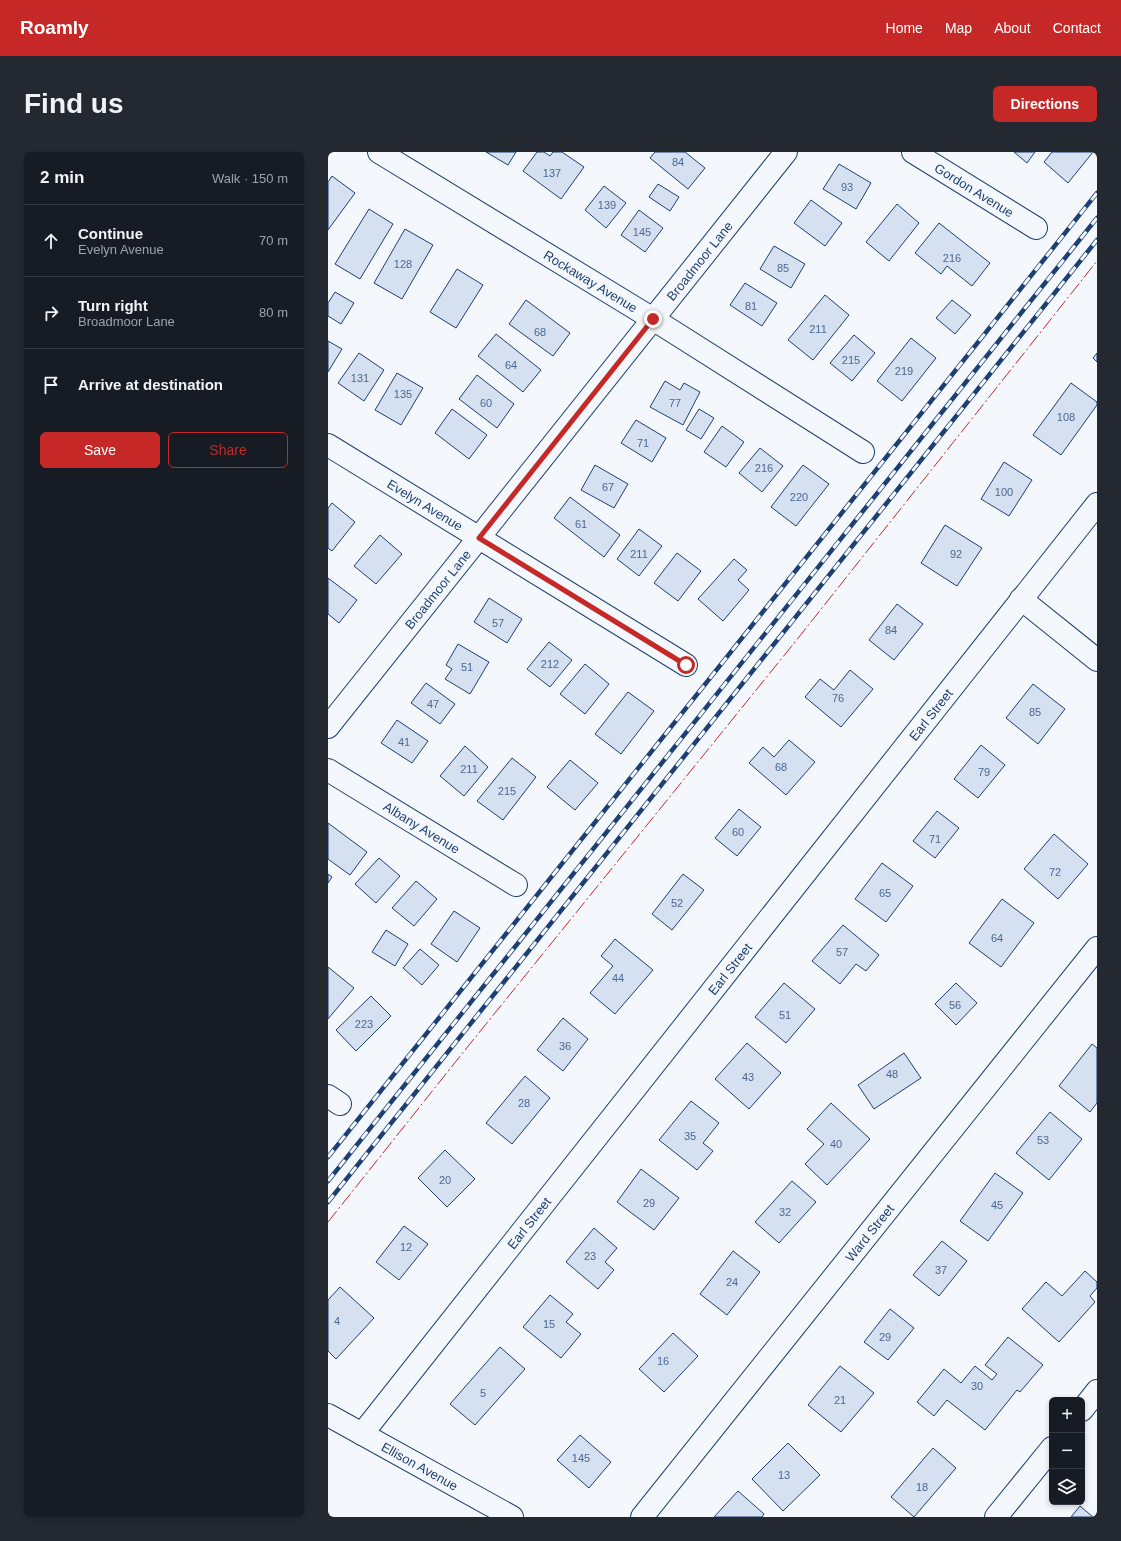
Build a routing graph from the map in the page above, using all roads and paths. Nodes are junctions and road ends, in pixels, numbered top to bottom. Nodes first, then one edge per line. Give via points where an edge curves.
1 (379, 152) edge
2 (786, 152) edge
3 (912, 152) edge
4 (1036, 228) dead end
5 (653, 319) junction
6 (328, 445) edge
7 (863, 452) dead end
8 (1097, 504) edge
9 (479, 538) junction
10 (1021, 599) junction
11 (1097, 660) edge
12 (686, 665) dead end
13 (328, 727) edge
14 (328, 770) edge
15 (516, 885) dead end
16 (1097, 948) edge
17 (1097, 1391) edge
18 (1085, 1406) edge
19 (328, 1415) edge
20 (362, 1434) junction
21 (1049, 1452) edge
22 (512, 1517) edge
23 (642, 1517) edge
24 (996, 1517) edge

1 - 5 street, Rockaway Avenue
2 - 5 street, Broadmoor Lane
3 - 4 street, Gordon Avenue
5 - 7 street, Rockaway Avenue
5 - 9 street, Broadmoor Lane
6 - 9 street, Evelyn Avenue
8 - 10 street, Earl Street
9 - 12 street, Evelyn Avenue
9 - 13 street, Broadmoor Lane
10 - 11 street
10 - 20 street, Earl Street
14 - 15 street, Albany Avenue
16 - 23 street, Ward Street
17 - 18 street
19 - 20 street, Ellison Avenue
20 - 22 street, Ellison Avenue
21 - 24 street

